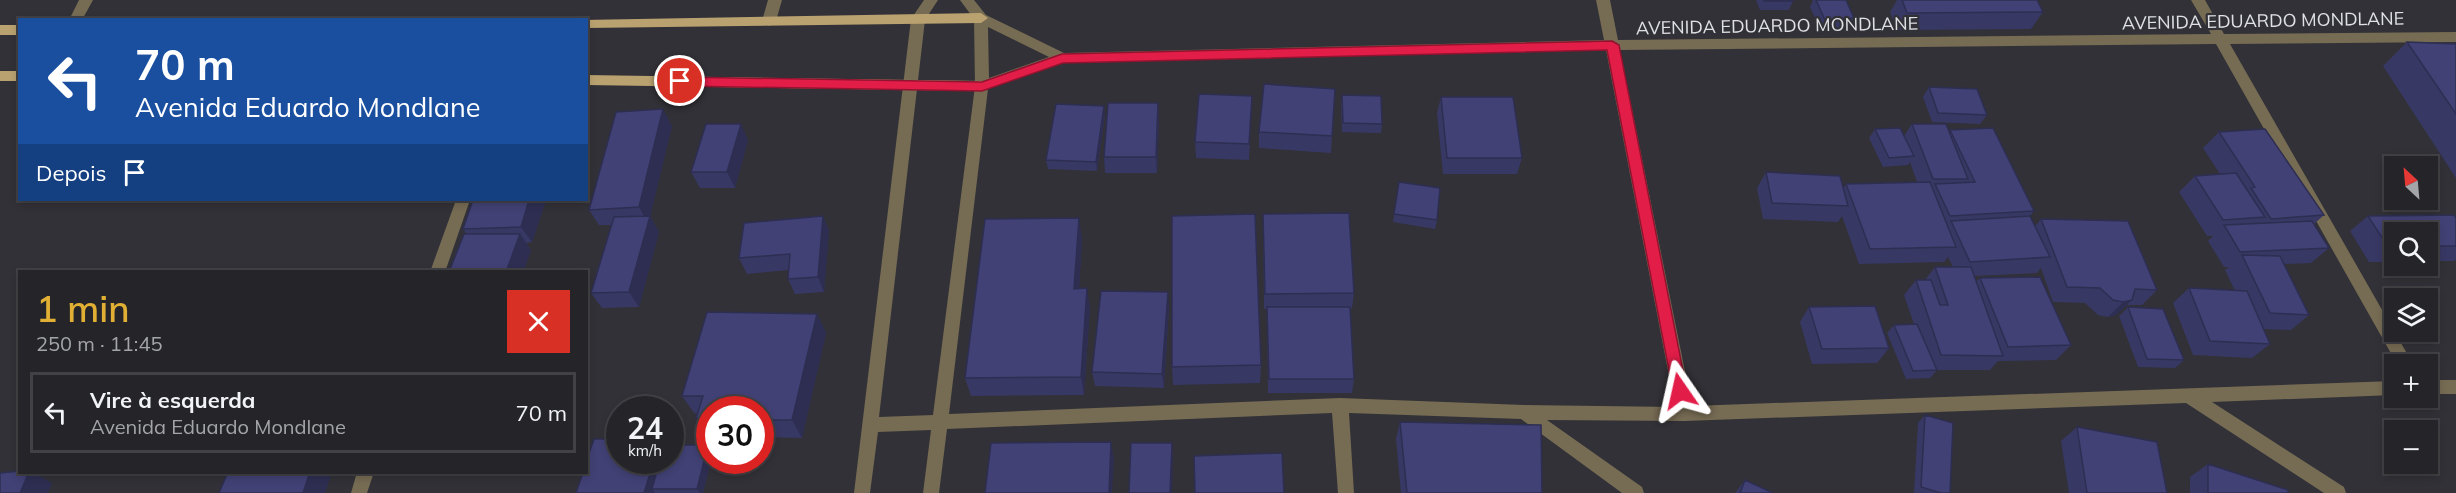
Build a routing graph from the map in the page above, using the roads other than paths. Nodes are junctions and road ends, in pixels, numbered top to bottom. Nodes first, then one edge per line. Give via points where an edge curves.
1 (86, 0) edge
2 (775, 0) edge
3 (931, 0) edge
4 (967, 0) edge
5 (1603, 0) edge
6 (2198, 0) edge
7 (76, 18) edge
8 (981, 18) junction
9 (918, 19) junction
10 (769, 21) junction
11 (588, 23) edge
12 (0, 30) edge
13 (18, 30) edge
14 (2456, 37) edge
15 (2222, 40) junction
16 (1612, 45) junction
17 (1062, 58) junction
18 (0, 76) edge
19 (18, 76) edge
20 (588, 80) edge
21 (912, 85) junction
22 (982, 86) junction
23 (462, 201) edge
24 (438, 270) edge
25 (2399, 354) edge
26 (2438, 387) edge
27 (2456, 387) edge
28 (2384, 388) edge
29 (2188, 395) junction
30 (1340, 405) junction
31 (1524, 412) junction
32 (1684, 414) junction
33 (940, 421) junction
34 (871, 425) junction
35 (365, 474) edge
36 (359, 493) edge
37 (862, 493) edge
38 (931, 493) edge
39 (1346, 493) edge
40 (1636, 493) edge
41 (2338, 493) edge

1 - 7 street
2 - 10 street
3 - 9 street
4 - 8 street
5 - 16 street
6 - 15 street
8 - 9 main road, AVENIDA EDUARDO MONDLANE
8 - 17 street, AVENIDA EDUARDO MONDLANE
8 - 22 street
9 - 10 main road, AVENIDA EDUARDO MONDLANE
9 - 21 street
10 - 11 main road, AVENIDA EDUARDO MONDLANE
12 - 13 main road
14 - 15 street, AVENIDA EDUARDO MONDLANE
15 - 16 street, AVENIDA EDUARDO MONDLANE
15 - 25 street
16 - 17 street, AVENIDA EDUARDO MONDLANE
16 - 32 street
17 - 22 street, AVENIDA EDUARDO MONDLANE
18 - 19 main road
20 - 21 main road, AVENIDA EDUARDO MONDLANE
21 - 22 main road, AVENIDA EDUARDO MONDLANE
21 - 34 street
22 - 33 street
23 - 24 street
26 - 27 street
28 - 29 street
29 - 32 street
29 - 41 street
30 - 31 street
30 - 33 street
30 - 39 street
31 - 32 street
31 - 40 street
33 - 34 street
33 - 38 street
34 - 37 street
35 - 36 street

